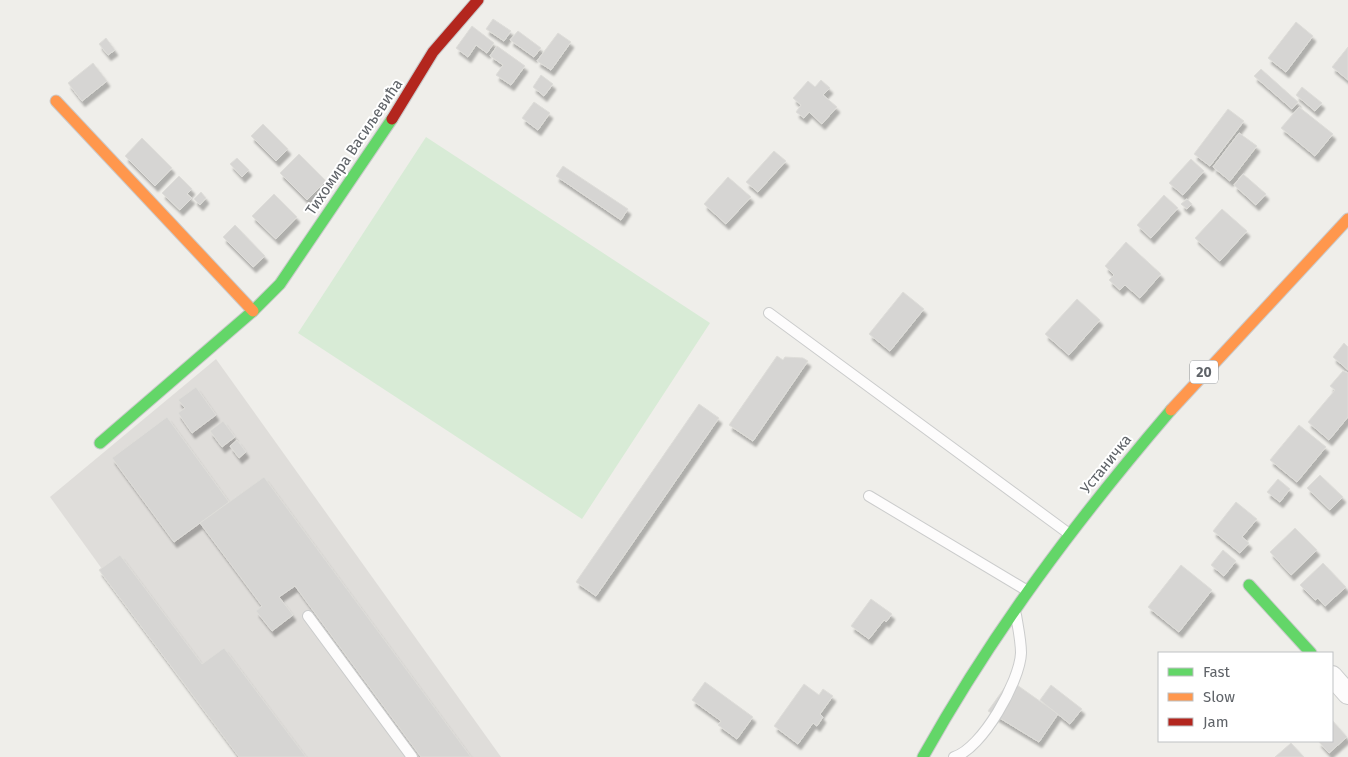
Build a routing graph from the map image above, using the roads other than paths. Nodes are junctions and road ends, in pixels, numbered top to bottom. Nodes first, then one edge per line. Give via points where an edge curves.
1 (478, 0) edge
2 (56, 101) dead end
3 (1348, 219) edge
4 (253, 311) junction
5 (769, 313) dead end
6 (100, 444) dead end
7 (869, 496) dead end
8 (1069, 533) junction
9 (1249, 584) dead end
10 (1027, 591) junction
11 (1015, 606) junction
12 (308, 616) dead end
13 (1310, 652) edge
14 (1333, 677) edge
15 (1348, 694) edge
16 (412, 757) edge
17 (923, 757) edge
18 (954, 757) edge

1 - 4 street, Тихомира Васиљевића via 434,52 280,284
2 - 4 street
3 - 8 street, Устаничка / 20 via 1233,339
4 - 6 street, Тихомира Васиљевића
5 - 8 lane
7 - 10 lane
8 - 10 street, Устаничка / 20
9 - 13 street
10 - 11 street, Устаничка / 20
11 - 17 street, Устаничка / 20
11 - 18 lane via 1021,654 1014,683 985,733
12 - 16 lane
14 - 15 street

